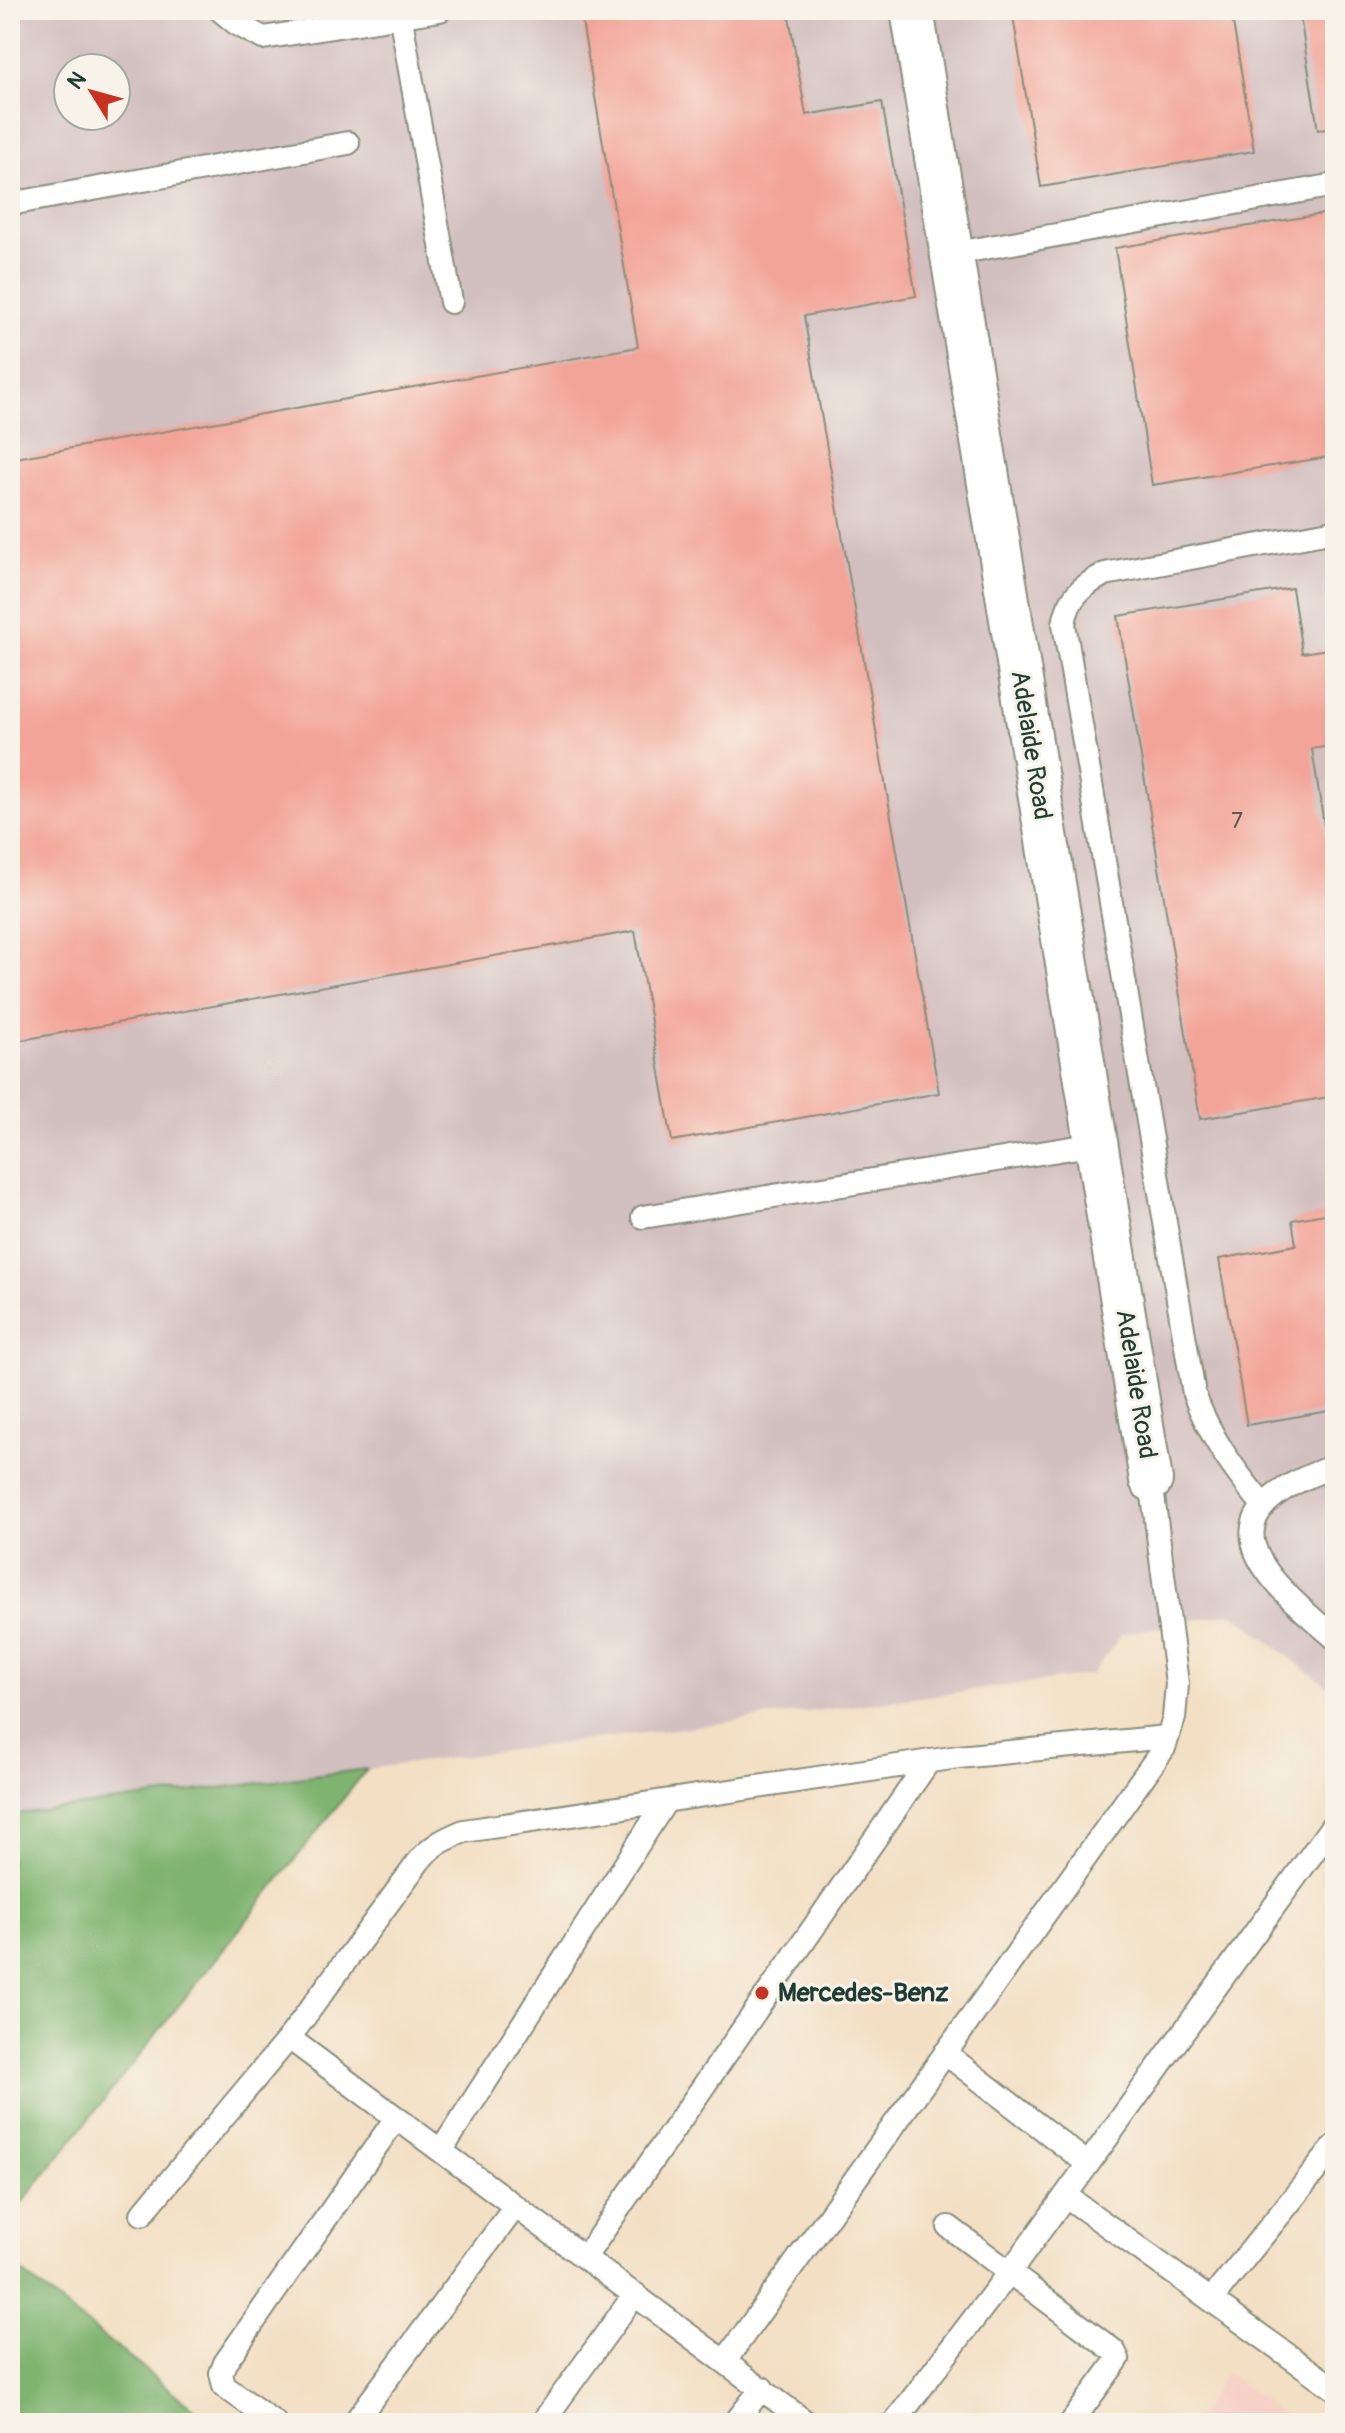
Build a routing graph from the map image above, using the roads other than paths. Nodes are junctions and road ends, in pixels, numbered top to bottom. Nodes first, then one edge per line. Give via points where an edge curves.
1 (220, 10) edge
2 (440, 10) edge
3 (912, 10) edge
4 (401, 19) junction
5 (348, 143) dead end
6 (1335, 185) edge
7 (10, 204) edge
8 (951, 254) junction
9 (451, 302) dead end
10 (1335, 531) edge
11 (1096, 1144) junction
12 (643, 1217) dead end
13 (1335, 1466) edge
14 (1151, 1480) joint
15 (1262, 1504) junction
16 (1335, 1638) edge
17 (1167, 1737) junction
18 (929, 1761) junction
19 (666, 1801) junction
20 (1335, 1822) edge
21 (289, 2038) junction
22 (945, 2053) junction
23 (396, 2118) junction
24 (1335, 2146) edge
25 (441, 2151) junction
26 (1088, 2164) junction
27 (1066, 2196) junction
28 (515, 2207) junction
29 (142, 2214) dead end
30 (949, 2227) dead end
31 (585, 2257) junction
32 (1010, 2272) junction
33 (635, 2294) junction
34 (1211, 2300) junction
35 (725, 2361) junction
36 (762, 2388) junction
37 (1335, 2389) edge
38 (275, 2423) edge
39 (354, 2423) edge
40 (542, 2423) edge
41 (735, 2423) edge
42 (807, 2423) edge
43 (894, 2423) edge
44 (1071, 2423) edge

1 - 4 lane via 263,38
2 - 4 lane
3 - 8 street, Adelaide Road
4 - 9 lane
5 - 7 lane
6 - 8 lane
8 - 11 street, Adelaide Road
10 - 15 lane via 1105,574 1075,595 1064,624 1194,1394 1223,1455
11 - 12 lane
11 - 14 street, Adelaide Road
13 - 15 lane
14 - 17 lane via 1177,1684
15 - 16 lane via 1252,1525 1264,1568 1291,1601
17 - 18 lane
17 - 22 lane
18 - 19 lane
18 - 31 lane
19 - 21 lane via 464,1831 430,1848
19 - 25 lane
20 - 26 lane
21 - 23 lane
21 - 29 lane
22 - 26 lane
22 - 35 lane
23 - 25 lane
23 - 38 lane via 221,2373 224,2386
24 - 34 lane
25 - 28 lane
26 - 27 lane
27 - 32 lane
27 - 34 lane
28 - 31 lane
28 - 39 lane
30 - 32 lane
31 - 33 lane
32 - 43 lane
32 - 44 lane via 1118,2359
33 - 35 lane
33 - 40 lane
34 - 37 lane
35 - 36 lane
36 - 41 lane
36 - 42 lane

